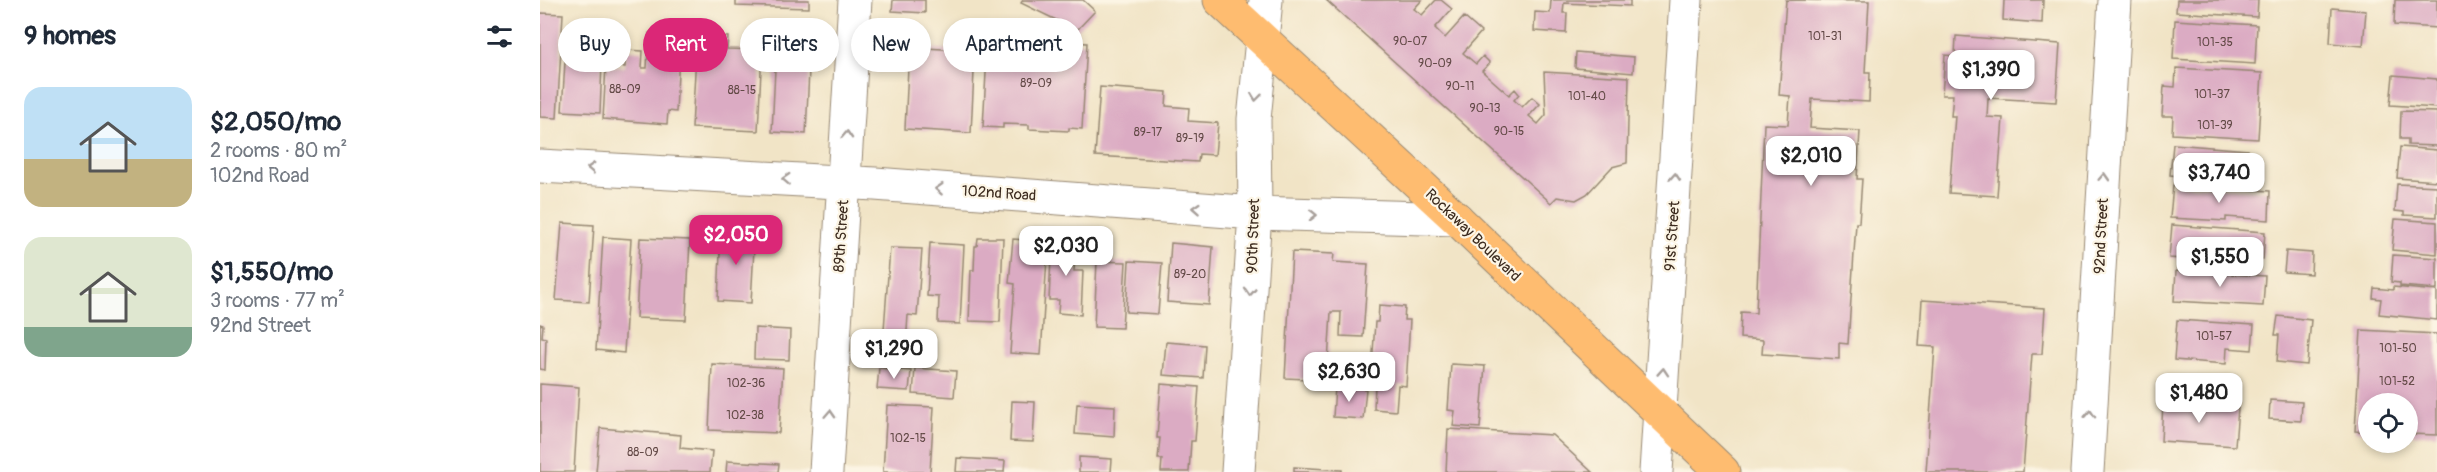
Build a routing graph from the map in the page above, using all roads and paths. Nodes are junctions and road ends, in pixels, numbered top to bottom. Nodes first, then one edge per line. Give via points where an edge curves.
1 (855, 0) edge
2 (1220, 0) edge
3 (1266, 0) edge
4 (1686, 0) edge
5 (2115, 0) edge
6 (1264, 39) junction
7 (540, 165) edge
8 (844, 182) junction
9 (1255, 213) junction
10 (1457, 219) junction
11 (1660, 414) junction
12 (826, 472) edge
13 (1239, 472) edge
14 (1656, 472) edge
15 (1723, 472) edge
16 (2086, 472) edge

8 -> 1 street, 89th Street
2 - 6 main road, Rockaway Boulevard
3 - 6 street, 90th Street
11 -> 4 street, 91st Street
16 -> 5 street, 92nd Street
6 -> 9 street, 90th Street via 1254,119
6 - 10 main road, Rockaway Boulevard
8 -> 7 street, 102nd Road
9 -> 8 street, 102nd Road
12 -> 8 street, 89th Street
9 -> 10 street, 102nd Road
9 -> 13 street, 90th Street
10 - 11 main road, Rockaway Boulevard
11 - 14 street, 91st Street
11 - 15 main road, Rockaway Boulevard

